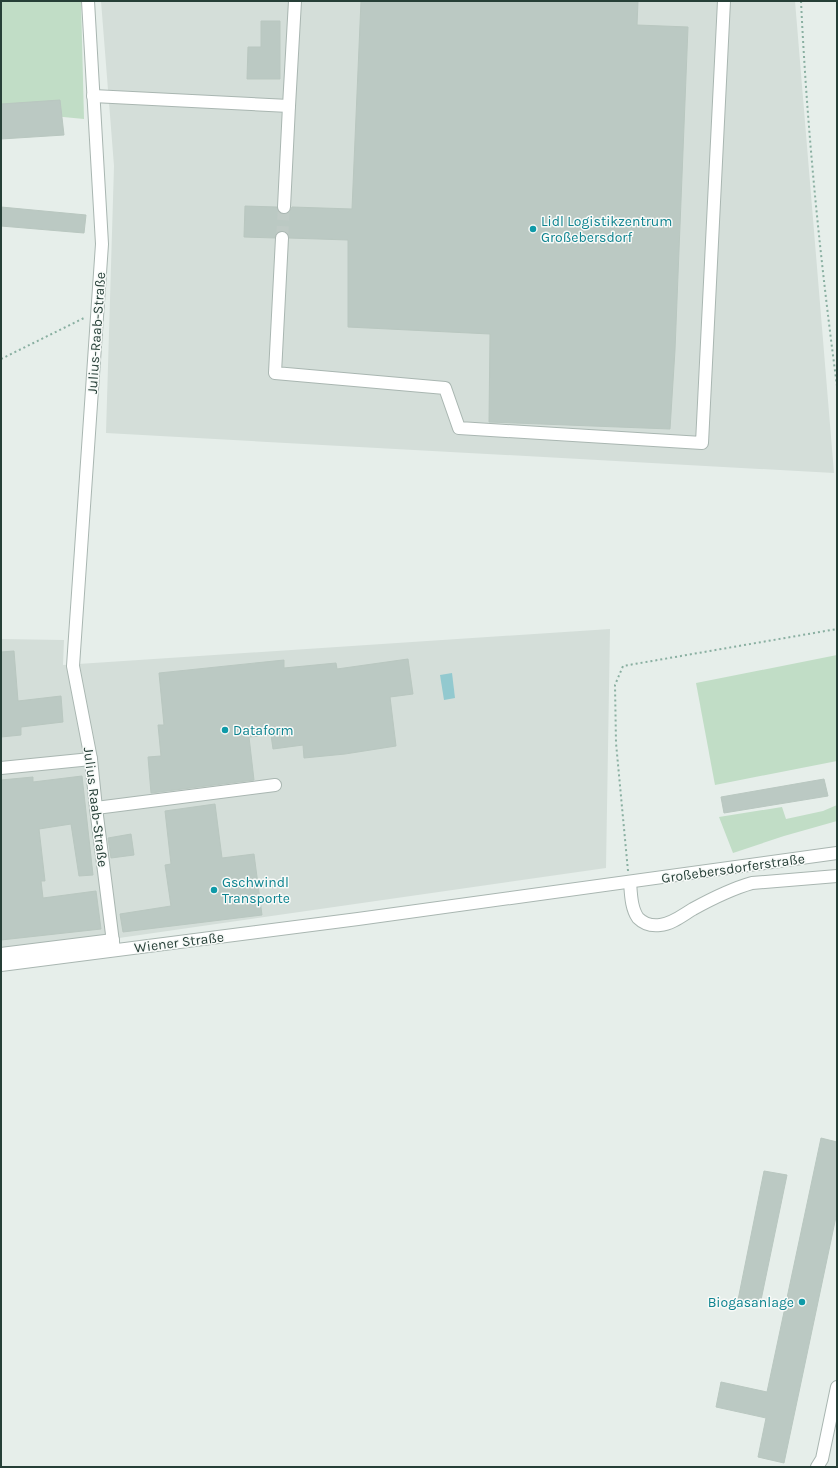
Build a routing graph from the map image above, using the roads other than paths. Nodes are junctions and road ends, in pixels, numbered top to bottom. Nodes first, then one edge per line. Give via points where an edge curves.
1 (88, 1) edge
2 (296, 1) edge
3 (724, 1) edge
4 (93, 96) junction
5 (289, 106) junction
6 (284, 207) tunnel mouth
7 (282, 238) tunnel mouth
8 (73, 666) joint
9 (91, 759) junction
10 (1, 768) edge
11 (275, 785) dead end
12 (96, 808) junction
13 (837, 853) edge
14 (837, 876) edge
15 (630, 882) junction
16 (358, 919) joint
17 (113, 945) junction
18 (1, 954) edge
19 (1, 964) edge
20 (837, 1387) edge
21 (817, 1467) edge

1 - 4 street, Julius-Raab-Straße
2 - 5 street
3 - 7 street via 702,443 460,428 445,388 275,373
4 - 5 street
4 - 8 street, Julius-Raab-Straße via 102,244
5 - 6 street
8 - 9 street, Julius Raab-Straße
9 - 10 street
9 - 12 street, Julius Raab-Straße
11 - 12 street
12 - 17 street, Julius Raab-Straße
13 - 15 street, Großebersdorferstraße
14 - 15 street via 742,886 719,895 672,921 654,926 639,919 635,912
15 - 16 street, Großebersdorferstraße
16 - 17 street, Wiener Straße
17 - 18 street
17 - 19 street, Wiener Straße
20 - 21 street via 822,1459

